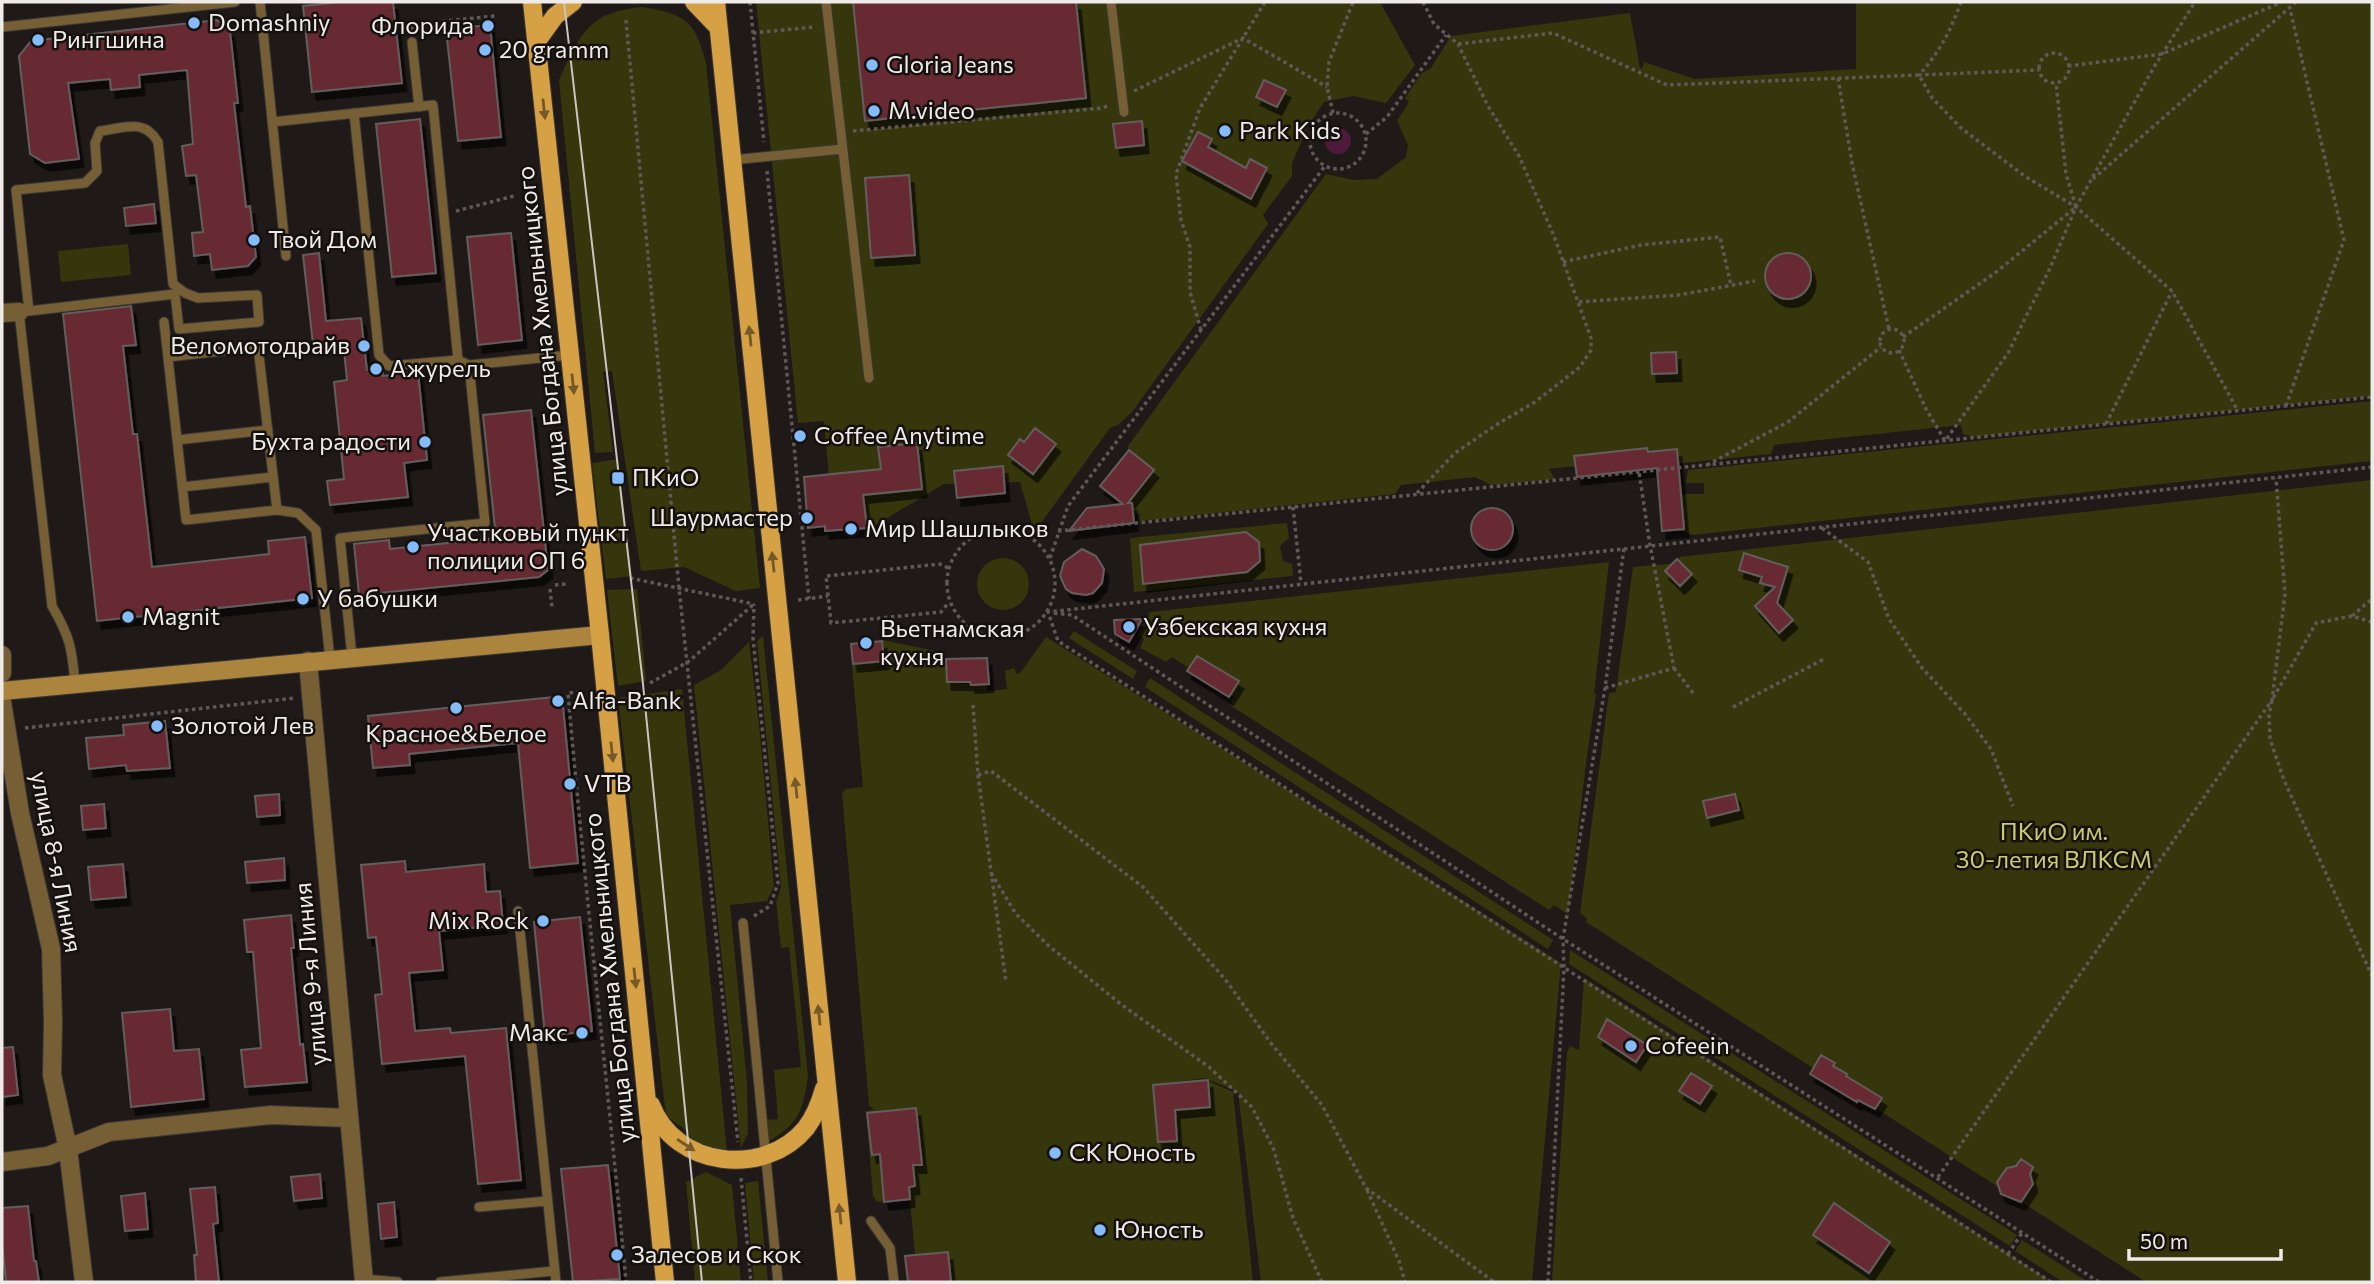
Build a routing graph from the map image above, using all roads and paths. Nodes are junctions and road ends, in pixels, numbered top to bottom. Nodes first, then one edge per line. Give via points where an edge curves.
1 (234, 2) edge
2 (260, 2) edge
3 (532, 2) edge
4 (573, 2) edge
5 (694, 2) edge
6 (716, 2) edge
7 (750, 2) edge
8 (826, 2) edge
9 (1111, 2) edge
10 (1265, 2) edge
11 (1353, 2) edge
12 (1423, 2) edge
13 (1961, 2) edge
14 (2195, 2) edge
15 (2282, 2) edge
16 (2296, 2) edge
17 (2290, 9) dead end
18 (495, 16) dead end
19 (626, 20) dead end
20 (829, 25) junction
21 (2, 27) edge
22 (718, 27) junction
23 (753, 33) junction
24 (1447, 35) junction
25 (1243, 38) junction
26 (412, 41) joint
27 (537, 41) junction
28 (1458, 44) junction
29 (2162, 54) junction
30 (2068, 65) junction
31 (2039, 70) junction
32 (1919, 75) junction
33 (1838, 78) junction
34 (2056, 83) junction
35 (1327, 88) junction
36 (1122, 97) junction
37 (419, 107) junction
38 (1124, 112) dead end
39 (354, 113) junction
40 (1333, 113) junction
41 (272, 122) junction
42 (841, 132) junction
43 (1366, 134) junction
44 (843, 149) junction
45 (765, 157) junction
46 (732, 160) junction
47 (1325, 166) junction
48 (2089, 183) junction
49 (514, 196) dead end
50 (2076, 207) junction
51 (444, 215) junction
52 (286, 256) dead end
53 (1563, 262) junction
54 (1755, 281) dead end
55 (173, 284) junction
56 (1731, 285) junction
57 (2172, 291) junction
58 (175, 294) junction
59 (1578, 302) junction
60 (17, 312) edge
61 (164, 322) dead end
62 (1889, 329) junction
63 (1201, 331) junction
64 (1903, 337) junction
65 (1881, 347) junction
66 (1899, 350) junction
67 (570, 355) junction
68 (168, 357) junction
69 (457, 360) junction
70 (469, 365) junction
71 (869, 378) dead end
72 (2372, 397) edge
73 (2286, 406) junction
74 (2238, 411) junction
75 (2105, 424) junction
76 (268, 430) junction
77 (177, 440) junction
78 (1945, 441) junction
79 (1705, 466) junction
80 (2372, 467) edge
81 (1639, 472) junction
82 (273, 477) junction
83 (2276, 478) junction
84 (182, 487) junction
85 (1416, 495) junction
86 (1293, 507) junction
87 (277, 510) junction
88 (1821, 527) junction
89 (1058, 531) junction
90 (1650, 545) junction
91 (1623, 548) junction
92 (1050, 558) junction
93 (948, 568) junction
94 (630, 578) dead end
95 (1301, 583) junction
96 (566, 584) dead end
97 (555, 585) dead end
98 (679, 588) junction
99 (550, 589) dead end
100 (828, 597) junction
101 (809, 598) junction
102 (2372, 598) edge
103 (798, 600) dead end
104 (949, 601) junction
105 (754, 604) junction
106 (552, 607) dead end
107 (1048, 612) junction
108 (2351, 616) junction
109 (2372, 622) edge
110 (600, 635) junction
111 (2, 655) edge
112 (352, 657) junction
113 (330, 659) junction
114 (1824, 659) dead end
115 (308, 661) junction
116 (688, 662) junction
117 (1674, 668) junction
118 (2, 673) edge
119 (650, 683) dead end
120 (75, 684) junction
121 (1605, 688) junction
122 (2, 691) edge
123 (580, 692) dead end
124 (1693, 693) dead end
125 (311, 697) junction
126 (2272, 701) junction
127 (2, 702) edge
128 (973, 705) dead end
129 (1733, 707) dead end
130 (5, 730) junction
131 (978, 775) junction
132 (2013, 806) dead end
133 (991, 873) junction
134 (518, 911) dead end
135 (743, 923) joint
136 (1563, 939) junction
137 (1564, 968) junction
138 (2372, 976) edge
139 (1006, 982) dead end
140 (826, 1083) junction
141 (646, 1092) junction
142 (348, 1118) junction
143 (68, 1149) junction
144 (765, 1156) junction
145 (740, 1161) junction
146 (2, 1162) edge
147 (1938, 1177) junction
148 (1366, 1188) junction
149 (547, 1201) junction
150 (480, 1208) dead end
151 (871, 1221) dead end
152 (2022, 1233) junction
153 (2008, 1254) junction
154 (554, 1270) junction
155 (364, 1280) edge
156 (84, 1282) edge
157 (398, 1282) edge
158 (440, 1282) edge
159 (556, 1282) edge
160 (626, 1282) edge
161 (665, 1282) edge
162 (751, 1282) edge
163 (778, 1282) edge
164 (847, 1282) edge
165 (894, 1282) edge
166 (1321, 1282) edge
167 (1405, 1282) edge
168 (1494, 1282) edge
169 (1548, 1282) edge
170 (2051, 1282) edge
171 (2099, 1282) edge

1 - 21 lane
2 - 41 lane
3 - 27 main road, улица Богдана Хмельницкого
4 - 27 main road via 555,16
5 - 22 main road
6 - 22 main road
7 - 23 path
8 - 20 lane
9 - 36 lane
10 - 25 path
11 - 35 path via 1329,62
12 - 24 path via 1434,24
13 - 32 path via 1934,58
14 - 29 path
15 - 29 path
16 - 48 path
17 - 73 path via 2344,240
18 - 26 path via 414,24
19 - 98 path
20 - 23 path
20 - 42 lane
22 - 46 main road
23 - 45 path
24 - 28 path
24 - 43 path via 1387,117
25 - 35 path
25 - 36 path
25 - 63 path via 1200,108 1176,174 1181,220 1190,247 1190,292
26 - 37 lane
27 -> 67 main road, улица Богдана Хмельницкого
28 - 33 path via 1553,33 1667,85
28 - 53 path via 1518,156
29 - 30 path
29 - 48 path
30 - 31 path via 2064,57 2051,53 2041,61
30 - 34 path via 2067,75
31 - 32 path
31 - 34 path via 2044,79
32 - 33 path
32 - 50 path via 1932,98 1961,128 2026,177
33 - 62 path
34 - 50 path via 2066,174
35 - 40 path
36 - 38 lane
36 - 42 path via 1102,108
37 - 39 lane
37 - 51 lane via 433,105
39 - 41 lane
39 - 69 lane via 379,355 389,366
40 - 43 path via 1356,119
40 - 47 path via 1316,123 1309,139 1314,157
41 - 52 lane
42 - 44 lane
43 - 47 path via 1364,152 1353,165 1336,170
44 - 45 lane
44 - 71 lane
45 - 46 lane
45 - 101 path
140 -> 46 main road
47 - 63 path
48 - 50 path
49 - 51 path
50 - 57 path
50 - 64 path via 1995,274
50 - 78 path via 2008,353
51 - 69 lane
53 - 56 path via 1641,245 1720,237
53 - 59 path
54 - 56 path
55 - 58 lane
55 - 58 lane via 198,298 257,295 260,322 179,329
55 - 60 lane via 159,142 142,126 100,131 95,143 97,171 85,183 16,190
56 - 59 path via 1679,295
57 - 74 path
57 - 75 path
58 - 60 lane
59 - 85 path via 1591,338 1591,350 1580,367 1455,453
60 - 120 lane via 52,606 67,632
61 - 68 lane
62 - 64 path
62 - 65 path via 1881,334
63 - 89 path via 1068,506
64 - 66 path
65 - 66 path via 1892,353
65 - 79 path via 1788,422
66 - 78 path
67 - 70 lane
67 -> 110 main road, улица Богдана Хмельницкого
68 - 76 lane via 258,347
68 - 77 lane
69 - 70 lane
70 - 112 lane via 485,523 340,538
72 - 73 path
73 - 74 path
74 - 75 path
75 - 78 path
76 - 77 lane
76 - 82 lane
77 - 84 lane
78 - 79 path
79 - 81 path
80 - 83 path
81 - 85 path
81 - 90 path
82 - 84 lane
82 - 87 lane
83 - 88 path
83 - 126 path via 2285,594
84 - 87 lane via 186,520
85 - 86 path
86 - 89 path
86 - 95 path
87 - 113 lane via 298,513 316,530
88 - 90 path
88 - 132 path via 1868,562 1889,620 1922,668 1991,749
89 - 92 path
90 - 91 path
90 - 117 path
91 - 95 path
91 - 121 path
92 - 93 path via 1023,533 1005,529 970,538
92 - 107 path via 1056,576
93 - 100 path via 940,564 826,576
93 - 104 path
94 - 98 path
95 - 107 path
96 - 97 path
98 - 105 path
98 - 116 path
99 - 106 path
100 - 101 path
100 - 104 path via 831,623 941,612
101 - 103 path
102 - 108 path
104 - 107 path via 970,629 986,637 1022,635
105 - 116 path
105 - 135 path via 753,638 778,883 770,906
107 - 136 path via 1072,615
107 - 137 path via 1058,641
108 - 109 path
108 - 126 path via 2316,623
110 - 112 main road
110 -> 141 main road, улица Богдана Хмельницкого
111 - 118 street
112 - 113 main road
113 - 115 main road
114 - 129 path
115 - 120 main road
115 - 125 street, улица 9-я Линия
116 - 119 path
116 - 145 path
117 - 121 path
117 - 124 path
120 - 122 main road
121 - 136 path
123 - 160 path via 568,693 569,707
125 - 130 path
125 - 142 street, улица 9-я Линия
126 - 138 path via 2270,739 2284,780
126 - 147 path
127 - 130 street, улица 8-я Линия
128 - 131 path
130 - 143 street, улица 8-я Линия via 51,949 52,1075
131 - 133 path
131 - 148 path via 991,771 1143,887 1225,979 1322,1104
133 - 139 path
133 - 166 path via 1016,915 1049,946 1209,1067 1252,1107 1274,1150 1293,1218
134 - 149 lane
135 - 144 lane
136 - 137 path
136 - 147 path
137 - 153 path
137 - 169 path
140 - 144 main road via 806,1128 788,1145
164 -> 140 main road
141 -> 145 main road via 653,1111 678,1141 705,1156
141 - 161 main road, улица Богдана Хмельницкого
142 - 143 street via 271,1115 170,1125 109,1132
142 - 155 street, улица 9-я Линия
143 - 146 street
143 - 156 street, улица 8-я Линия
144 - 145 main road
144 - 163 lane
145 - 162 path
147 - 152 path
148 - 167 path
148 - 168 path
149 - 150 lane
149 - 154 lane
151 - 165 lane via 890,1248
152 - 153 path
152 - 171 path
153 - 170 path
154 - 158 lane
154 - 159 lane
155 - 157 lane

